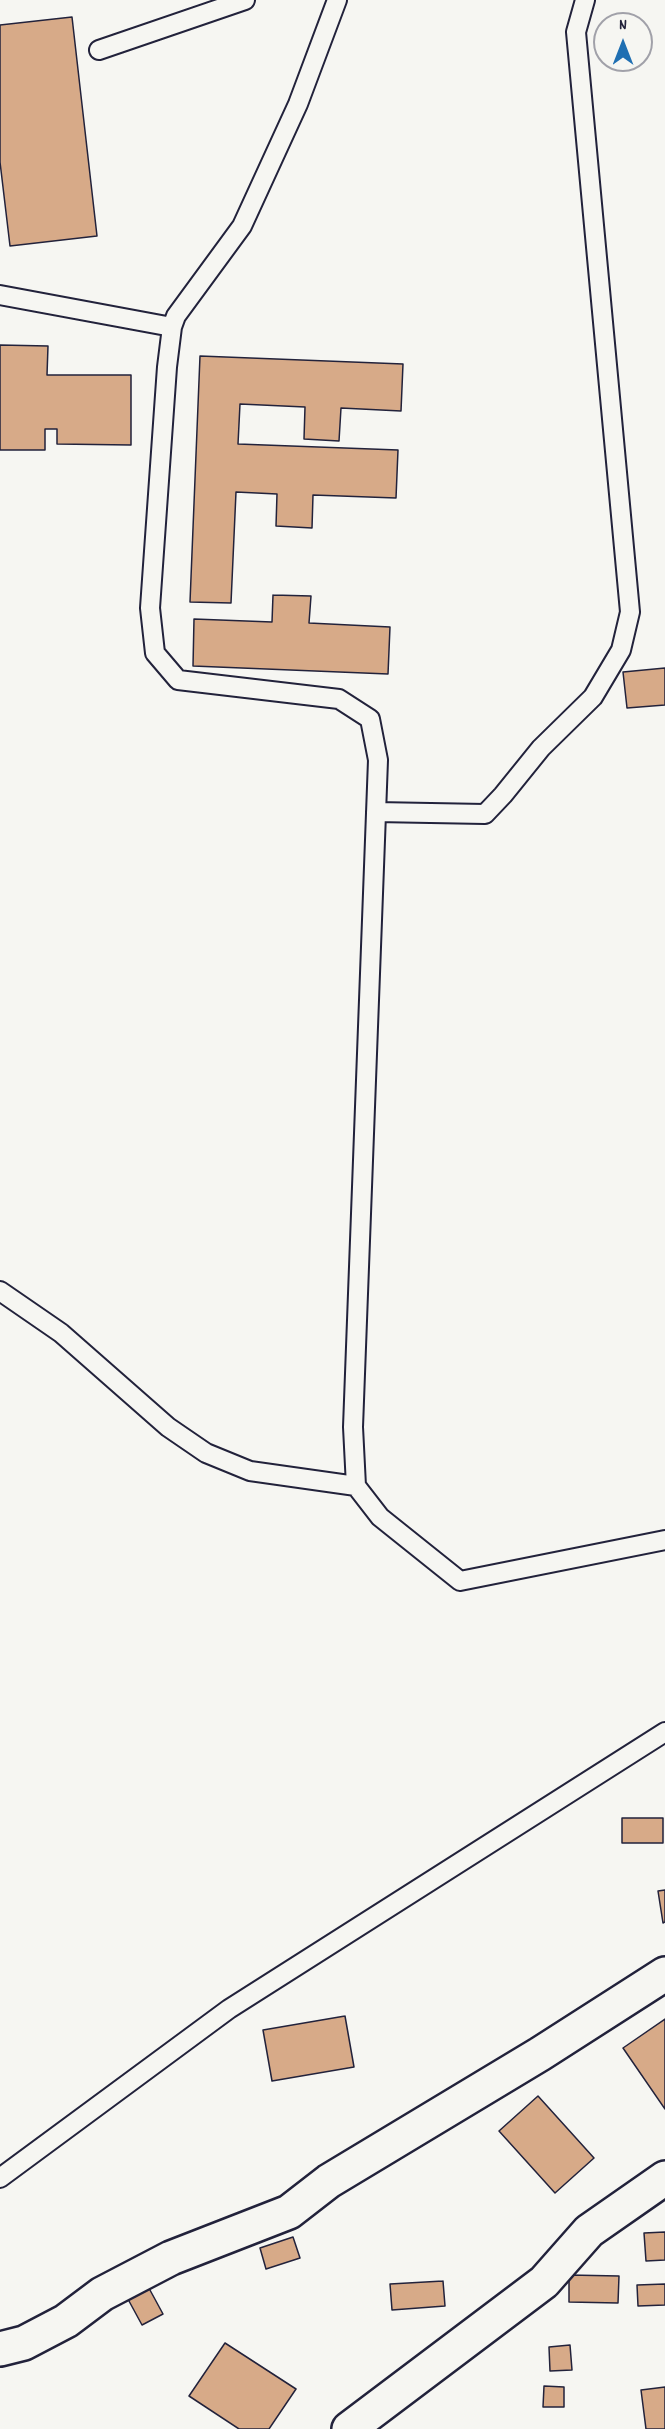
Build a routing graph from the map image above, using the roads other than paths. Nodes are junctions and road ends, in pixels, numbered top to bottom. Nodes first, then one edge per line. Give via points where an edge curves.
1 (245, 0) edge
2 (337, 0) edge
3 (585, 0) edge
4 (99, 50) dead end
5 (0, 295) edge
6 (172, 327) junction
7 (376, 812) junction
8 (0, 1291) edge
9 (356, 1486) junction
10 (665, 1540) edge
11 (665, 1732) edge
12 (665, 1974) edge
13 (0, 2178) edge
14 (665, 2178) edge
15 (0, 2349) edge
16 (349, 2429) edge

1 - 4 lane
2 - 6 lane via 298,104 242,226
3 - 7 lane via 576,32 630,612 621,651 593,697 541,748 484,814
5 - 6 lane
6 - 7 lane via 150,608 155,653 178,680 339,699 370,719 378,760
7 - 9 lane via 353,1427
8 - 9 lane via 61,1333 168,1427 206,1453 250,1471
9 - 10 lane via 380,1517 460,1581
11 - 13 lane via 229,2009
12 - 15 street via 329,2181 289,2212 171,2258 102,2294 66,2322 24,2343
14 - 16 street via 589,2231 544,2282

